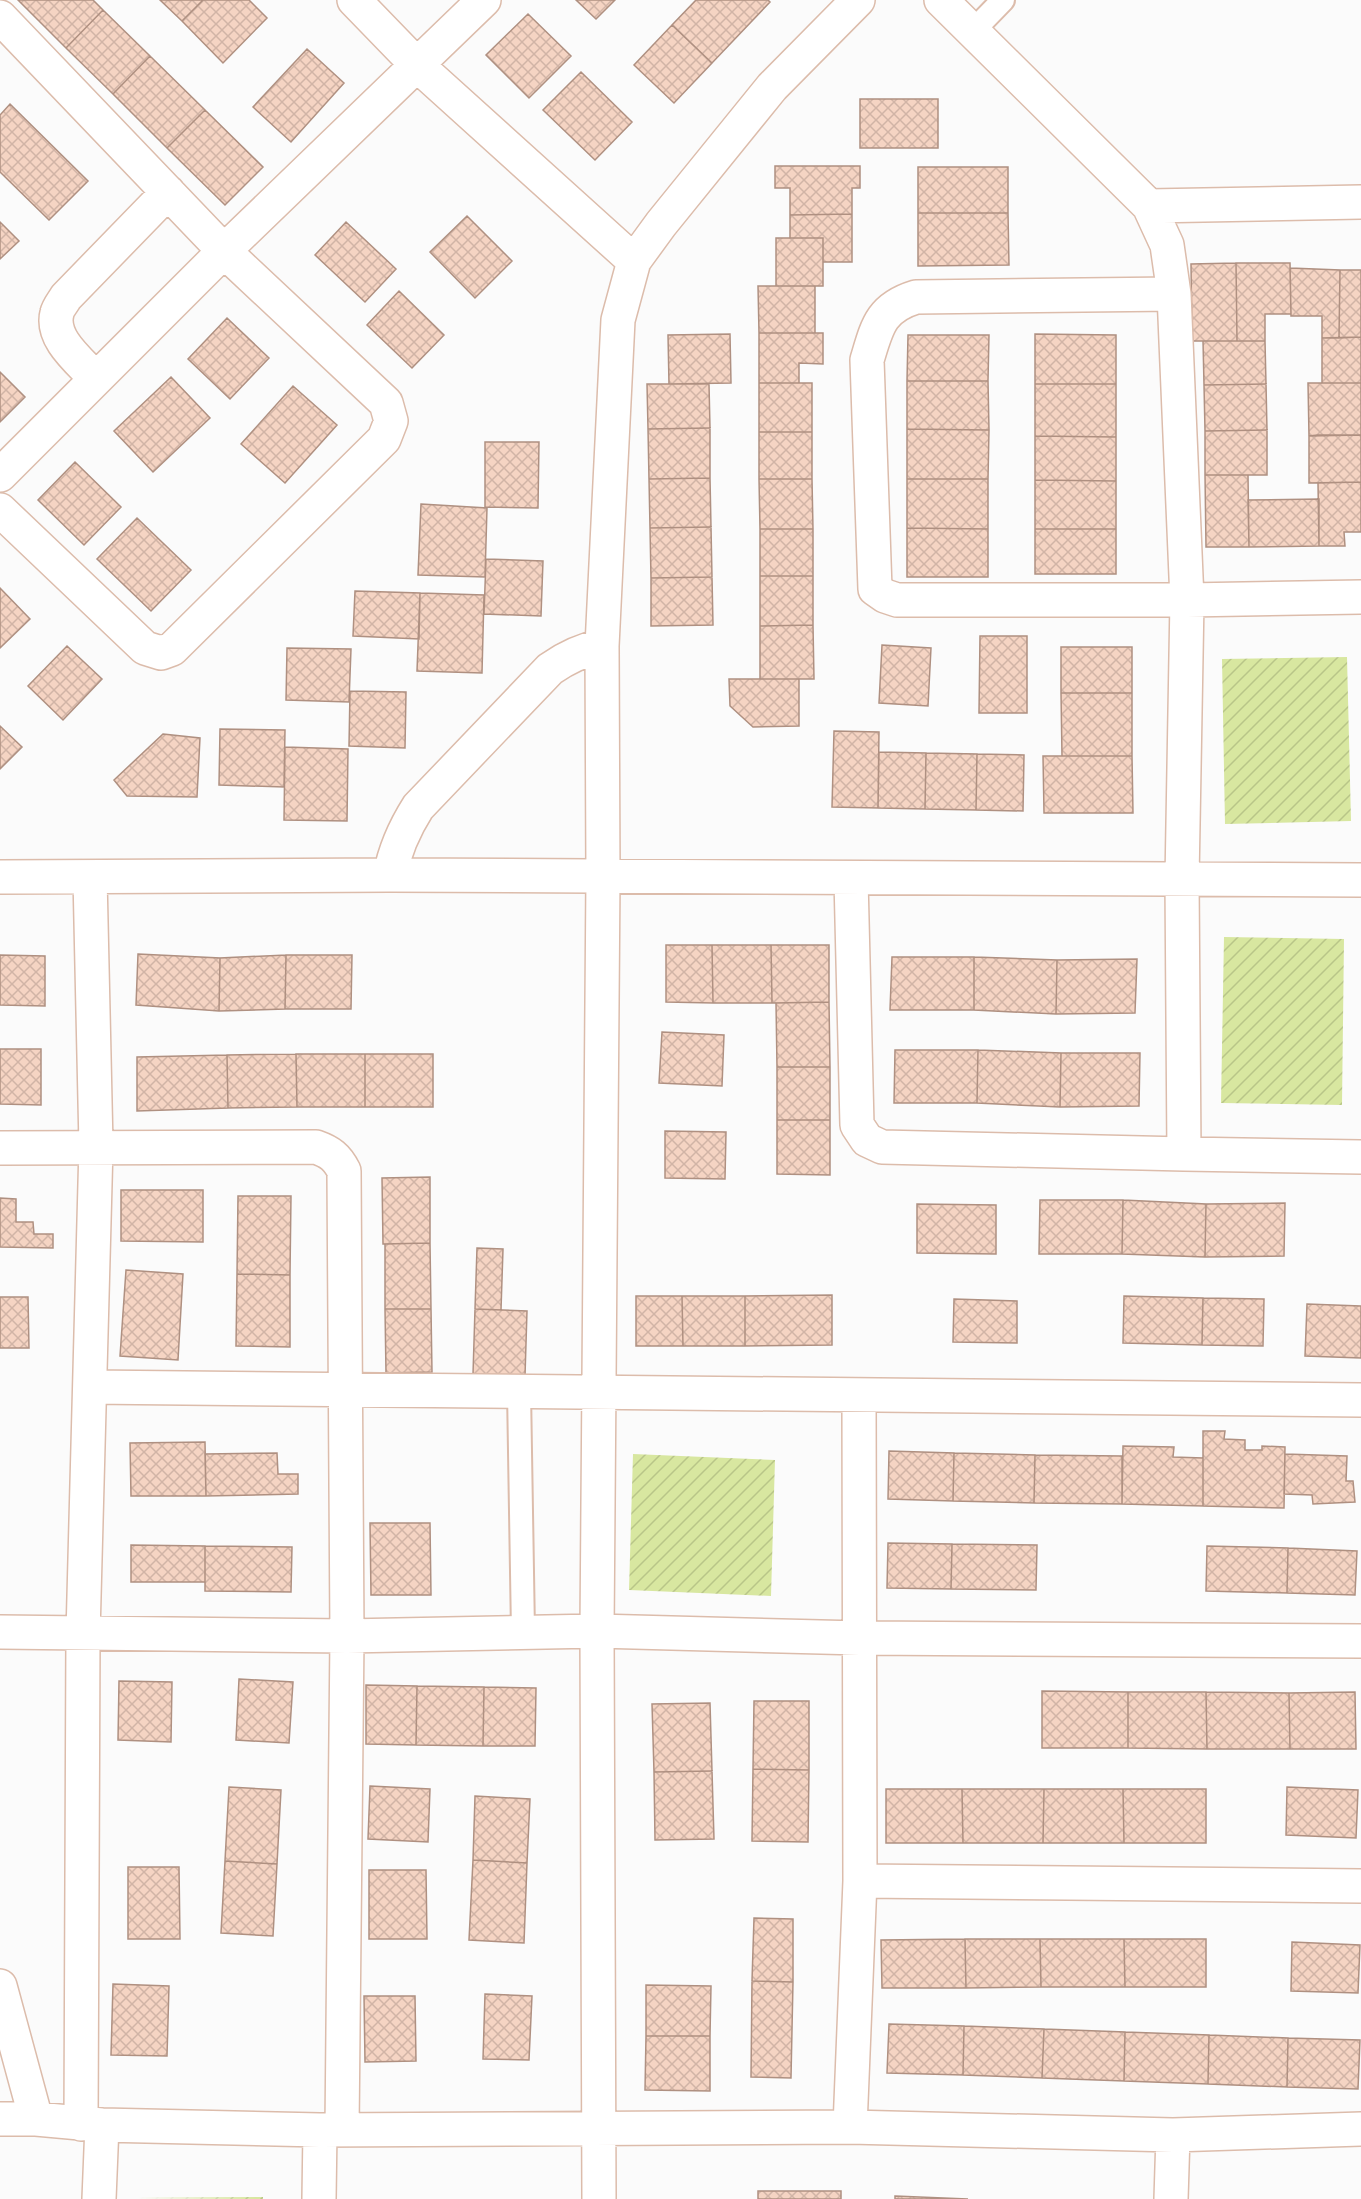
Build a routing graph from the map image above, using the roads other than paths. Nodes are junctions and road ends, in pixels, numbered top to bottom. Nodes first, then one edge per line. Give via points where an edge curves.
1 (354, 0) edge
2 (484, 0) edge
3 (858, 0) edge
4 (941, 0) edge
5 (1003, 0) edge
6 (0, 16) edge
7 (972, 32) junction
8 (417, 65) junction
9 (168, 192) junction
10 (1361, 202) edge
11 (1149, 206) junction
12 (224, 251) junction
13 (634, 261) junction
14 (1174, 294) junction
15 (96, 379) junction
16 (0, 475) edge
17 (0, 510) edge
18 (1361, 597) edge
19 (1187, 600) junction
20 (602, 646) junction
21 (6, 871) edge
22 (390, 875) junction
23 (90, 877) junction
24 (603, 877) junction
25 (851, 879) junction
26 (1182, 880) junction
27 (1361, 880) edge
28 (96, 1146) junction
29 (0, 1148) edge
30 (1184, 1154) junction
31 (1361, 1157) edge
32 (90, 1387) junction
33 (346, 1390) junction
34 (519, 1391) junction
35 (599, 1392) junction
36 (859, 1395) junction
37 (1361, 1400) edge
38 (597, 1631) junction
39 (0, 1632) edge
40 (523, 1632) junction
41 (83, 1634) junction
42 (347, 1636) junction
43 (860, 1638) junction
44 (1361, 1641) edge
45 (860, 1881) junction
46 (1361, 1886) edge
47 (0, 1986) edge
48 (0, 2119) edge
49 (36, 2119) junction
50 (92, 2125) junction
51 (850, 2127) junction
52 (599, 2128) junction
53 (1361, 2129) edge
54 (331, 2130) junction
55 (1173, 2135) junction
56 (99, 2199) edge
57 (319, 2199) edge
58 (599, 2199) edge
59 (1172, 2199) edge

1 - 8 street
2 - 8 street
3 - 13 street via 772,87
4 - 7 street
5 - 7 lane
6 - 9 street
7 - 11 street
8 - 12 street
8 - 13 street
9 - 12 street
9 - 15 street via 66,297 57,313 59,336
10 - 11 street
11 - 14 street via 1167,244
12 - 15 street
12 - 17 street via 386,403 391,421 384,439 172,649 161,653 145,648
13 - 20 street via 618,320
14 - 19 street
14 - 19 street via 916,297 883,316 867,360 874,579 875,589 897,600
15 - 16 street
18 - 19 street
19 - 26 street
20 - 22 street via 565,657 549,669 418,807 395,850
20 - 24 street
21 - 23 street
22 - 23 street
22 - 24 street
23 - 28 street
24 - 25 street
24 - 35 street
25 - 26 street
25 - 30 street via 857,1125 867,1140 882,1147
26 - 27 street
26 - 30 street
28 - 29 street
28 - 32 street
28 - 33 street via 316,1147 338,1159 344,1171
30 - 31 street
32 - 33 street
32 - 41 street
33 - 34 street
33 - 42 street
34 - 35 street
34 - 40 lane
35 - 36 street
35 - 38 street
36 - 37 street
36 - 43 street
38 - 40 street
38 - 43 street
38 - 52 street
39 - 41 street
40 - 42 street
41 - 42 street
41 - 50 street
42 - 54 street
43 - 44 street
43 - 45 street
45 - 46 street
45 - 51 street
47 - 49 street
48 - 49 street
49 - 50 street
50 - 54 street
50 - 56 street
51 - 52 street
51 - 55 street
52 - 54 street
52 - 58 street
53 - 55 street
54 - 57 street
55 - 59 street

